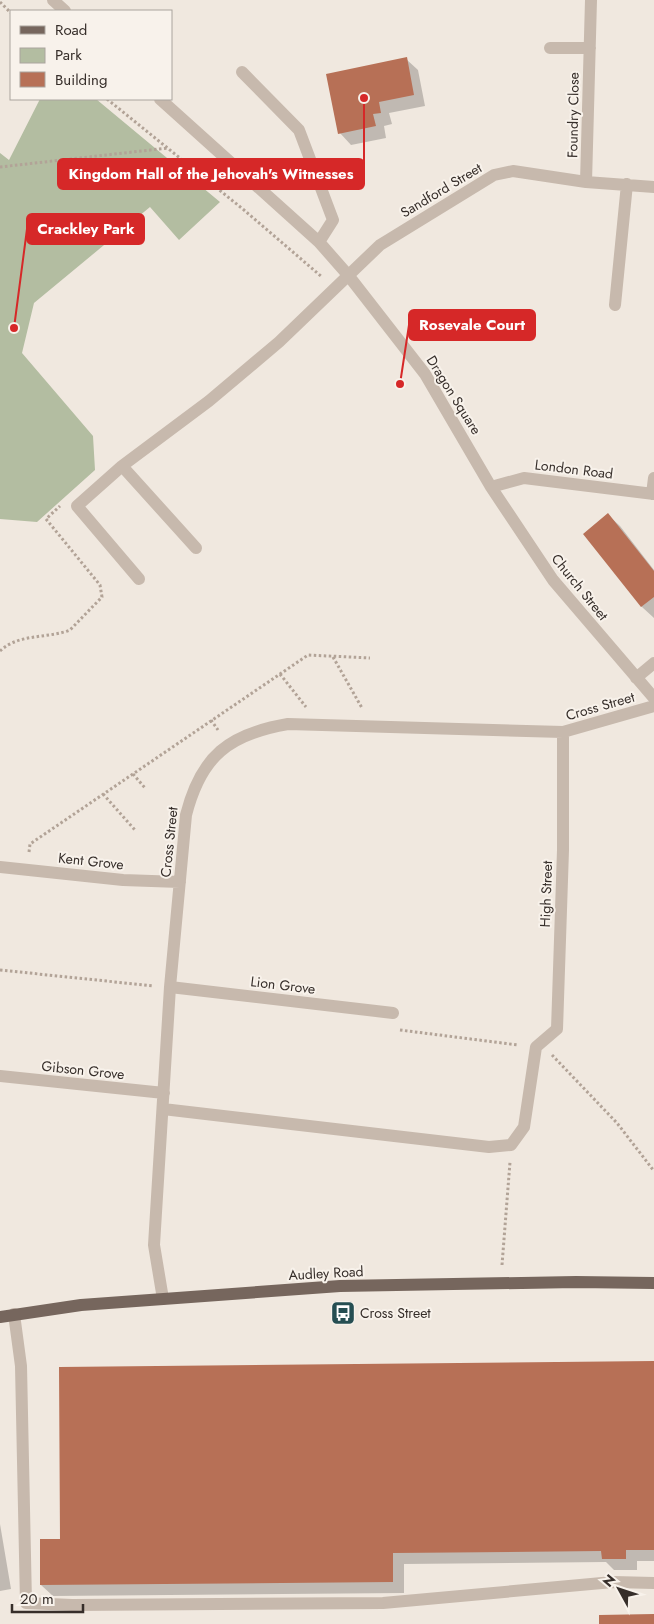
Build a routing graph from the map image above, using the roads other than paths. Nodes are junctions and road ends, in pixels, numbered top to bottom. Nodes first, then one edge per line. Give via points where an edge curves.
1 (52, 0) edge
2 (591, 0) edge
3 (64, 10) edge
4 (550, 48) dead end
5 (590, 48) junction
6 (242, 72) dead end
7 (161, 100) edge
8 (586, 182) junction
9 (627, 184) junction
10 (654, 187) edge
11 (319, 242) junction
12 (348, 275) junction
13 (615, 304) dead end
14 (122, 466) junction
15 (654, 478) edge
16 (491, 487) junction
17 (653, 494) edge
18 (196, 548) dead end
19 (139, 579) dead end
20 (654, 663) edge
21 (636, 678) junction
22 (654, 698) edge
23 (654, 706) edge
24 (563, 732) junction
25 (0, 867) edge
26 (180, 882) junction
27 (170, 987) junction
28 (393, 1014) dead end
29 (0, 1076) edge
30 (164, 1093) junction
31 (163, 1109) junction
32 (654, 1283) edge
33 (163, 1299) junction
34 (14, 1314) junction
35 (0, 1317) edge
36 (654, 1582) edge

1 - 3 street
2 - 5 street, Foundry Close
4 - 5 street
5 - 8 street, Foundry Close
6 - 11 street via 299,130 333,220
7 - 11 street, Dragon Square
8 - 9 street, Sandford Street
8 - 12 street, Sandford Street via 513,171 494,175 380,245
9 - 10 street, Sandford Street
9 - 13 street
11 - 12 street, Dragon Square
12 - 14 street, Sandford Street via 279,342 209,401
12 - 16 street, Dragon Square via 425,374
14 - 18 street
14 - 19 street, Sandford Street via 77,506
15 - 17 street
16 - 17 street, London Road via 524,478
16 - 21 street, Church Street via 552,580
20 - 21 street
21 - 22 street, Church Street
23 - 24 street, Cross Street
24 - 26 street, Cross Street via 288,724 264,728 230,743 216,755 191,793
24 - 31 street, High Street via 557,1029 536,1047 524,1126 511,1145 489,1147
25 - 26 street, Kent Grove via 123,880
26 - 27 street, Cross Street
27 - 28 street, Lion Grove
27 - 30 street, Cross Street
29 - 30 street, Gibson Grove
30 - 31 street, Cross Street
31 - 33 street, Cross Street via 154,1245
32 - 33 main road, Audley Road via 340,1286
33 - 34 main road, Audley Road
34 - 35 main road, Audley Road
34 - 36 street via 21,1366 26,1603 383,1602 613,1582

